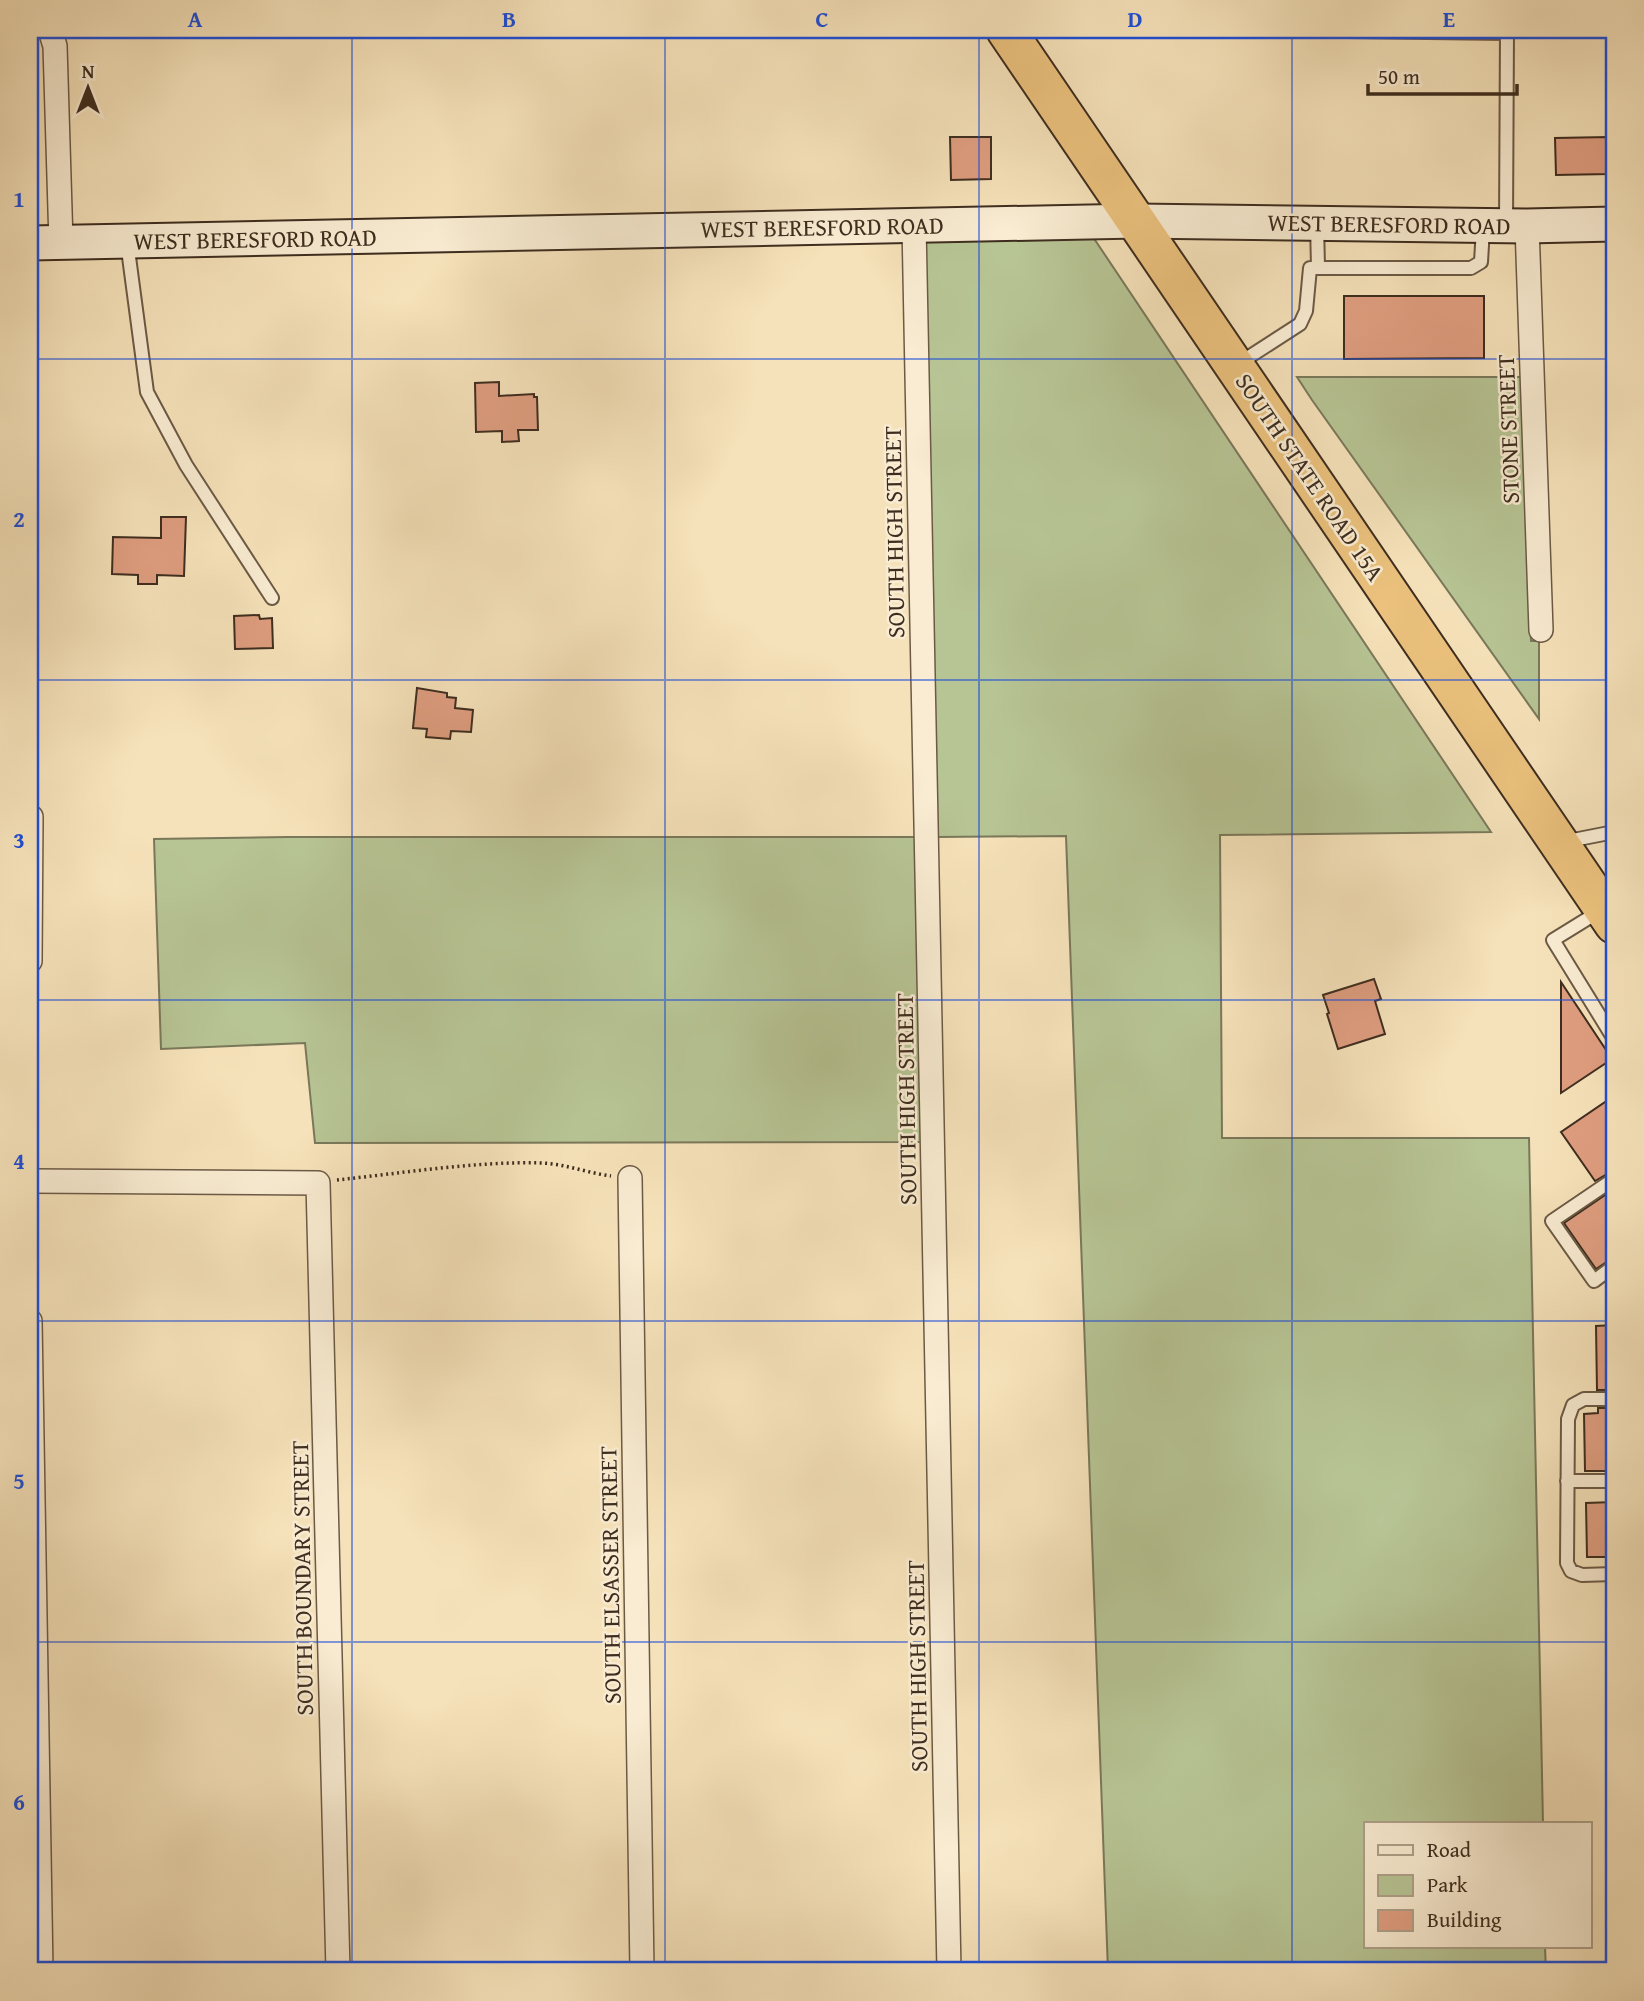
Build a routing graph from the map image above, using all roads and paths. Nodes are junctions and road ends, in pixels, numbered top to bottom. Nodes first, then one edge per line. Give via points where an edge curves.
1 (1006, 30) edge
2 (1348, 31) edge
3 (1429, 31) edge
4 (1507, 31) edge
5 (55, 35) edge
6 (1137, 221) junction
7 (1317, 223) junction
8 (1614, 224) edge
9 (914, 225) junction
10 (1505, 226) junction
11 (127, 241) junction
12 (45, 243) edge
13 (1318, 267) junction
14 (1235, 366) junction
15 (272, 598) dead end
16 (1541, 630) dead end
17 (31, 817) edge
18 (1614, 832) edge
19 (1559, 842) junction
20 (1609, 916) edge
21 (30, 961) edge
22 (1614, 1039) edge
23 (630, 1178) joint
24 (1614, 1179) edge
25 (30, 1181) edge
26 (318, 1182) junction
27 (1614, 1266) edge
28 (30, 1321) edge
29 (1614, 1399) edge
30 (1567, 1481) junction
31 (1614, 1481) edge
32 (1614, 1574) edge
33 (41, 1971) edge
34 (338, 1971) edge
35 (642, 1971) edge
36 (949, 1971) edge

1 - 6 highway, SOUTH STATE ROAD 15A
2 - 3 lane
3 - 4 lane
4 - 10 lane
5 - 12 street
6 - 7 street, WEST BERESFORD ROAD
6 - 9 street, WEST BERESFORD ROAD
6 - 14 highway, SOUTH STATE ROAD 15A
7 - 10 street, WEST BERESFORD ROAD
7 - 13 lane
8 - 10 street, WEST BERESFORD ROAD
9 - 11 street, WEST BERESFORD ROAD
9 - 36 street, SOUTH HIGH STREET
10 - 13 lane via 1481,262 1471,268
10 - 16 street, STONE STREET
11 - 12 street, WEST BERESFORD ROAD
11 - 15 lane via 147,391 186,465
13 - 14 lane via 1310,268 1306,311 1300,324
14 - 19 highway, SOUTH STATE ROAD 15A
17 - 21 street
18 - 19 lane
19 - 20 highway, SOUTH STATE ROAD 15A
20 - 22 lane via 1553,940
23 - 26 path via 545,1163 491,1164
23 - 35 street, SOUTH ELSASSER STREET
24 - 27 lane via 1552,1221 1594,1282
25 - 26 street
26 - 34 street, SOUTH BOUNDARY STREET
28 - 33 street
29 - 30 lane via 1584,1399 1573,1405 1567,1419
30 - 31 lane
30 - 32 lane via 1567,1563 1571,1571

